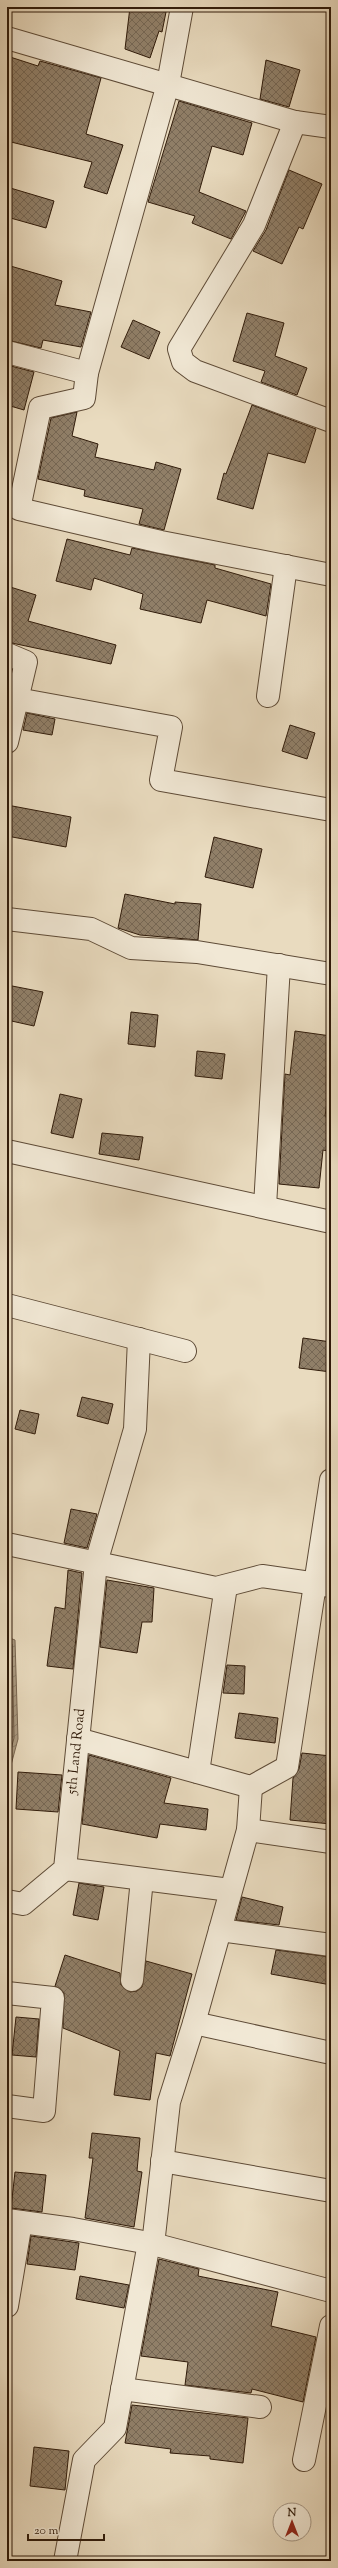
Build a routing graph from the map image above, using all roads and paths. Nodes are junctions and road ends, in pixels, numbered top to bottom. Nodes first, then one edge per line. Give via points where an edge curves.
1 (182, 7) edge
2 (7, 38) edge
3 (168, 84) junction
4 (295, 122) junction
5 (331, 126) edge
6 (7, 352) edge
7 (87, 373) junction
8 (331, 421) edge
9 (13, 508) edge
10 (286, 566) junction
11 (331, 575) edge
12 (7, 654) edge
13 (268, 696) dead end
14 (17, 698) junction
15 (7, 742) edge
16 (331, 810) edge
17 (7, 919) edge
18 (279, 965) junction
19 (331, 974) edge
20 (7, 1151) edge
21 (265, 1206) junction
22 (331, 1222) edge
23 (7, 1304) edge
24 (139, 1339) junction
25 (184, 1351) dead end
26 (331, 1480) edge
27 (7, 1544) edge
28 (96, 1563) junction
29 (323, 1584) edge
30 (226, 1586) junction
31 (78, 1739) junction
32 (198, 1772) junction
33 (251, 1787) junction
34 (248, 1830) junction
35 (331, 1842) edge
36 (65, 1869) junction
37 (142, 1879) junction
38 (230, 1890) junction
39 (7, 1901) edge
40 (220, 1930) junction
41 (331, 1945) edge
42 (132, 1980) dead end
43 (7, 1993) edge
44 (194, 2023) junction
45 (331, 2054) edge
46 (7, 2106) edge
47 (162, 2161) junction
48 (331, 2190) edge
49 (14, 2221) edge
50 (149, 2243) junction
51 (331, 2291) edge
52 (7, 2306) edge
53 (331, 2326) edge
54 (122, 2389) junction
55 (260, 2407) dead end
56 (304, 2460) dead end
57 (65, 2561) edge

1 - 3 street
2 - 3 street
3 - 4 street
3 - 7 street
4 - 5 street
4 - 8 street via 254,225 179,350 183,362 196,371
6 - 7 street
7 - 9 street via 84,398 40,408
9 - 10 street via 161,542
10 - 11 street
10 - 13 street
12 - 14 street via 26,662
14 - 15 street
14 - 16 street via 171,727 161,780
17 - 18 street via 91,929 131,948 197,952
18 - 19 street
18 - 21 street
20 - 21 street
21 - 22 street
23 - 24 street
24 - 25 street
24 - 28 street, 5th Land Road via 135,1429
26 - 29 street
27 - 28 street
28 - 30 street via 216,1588
28 - 31 street, 5th Land Road
29 - 30 street via 262,1576
29 - 33 street via 288,1767
30 - 32 street
31 - 32 street
31 - 36 street, 5th Land Road
32 - 33 street
33 - 34 street
34 - 35 street
34 - 38 street
36 - 37 street
36 - 39 street via 23,1904
37 - 38 street
37 - 42 street
38 - 40 street
40 - 41 street
40 - 44 street
43 - 46 street via 53,1998 44,2111
44 - 45 street
44 - 47 street via 169,2102
47 - 48 street
47 - 50 street via 154,2236
49 - 50 street
49 - 52 street
50 - 51 street
50 - 54 street
53 - 56 street
54 - 55 street
54 - 57 street via 115,2428 84,2460

